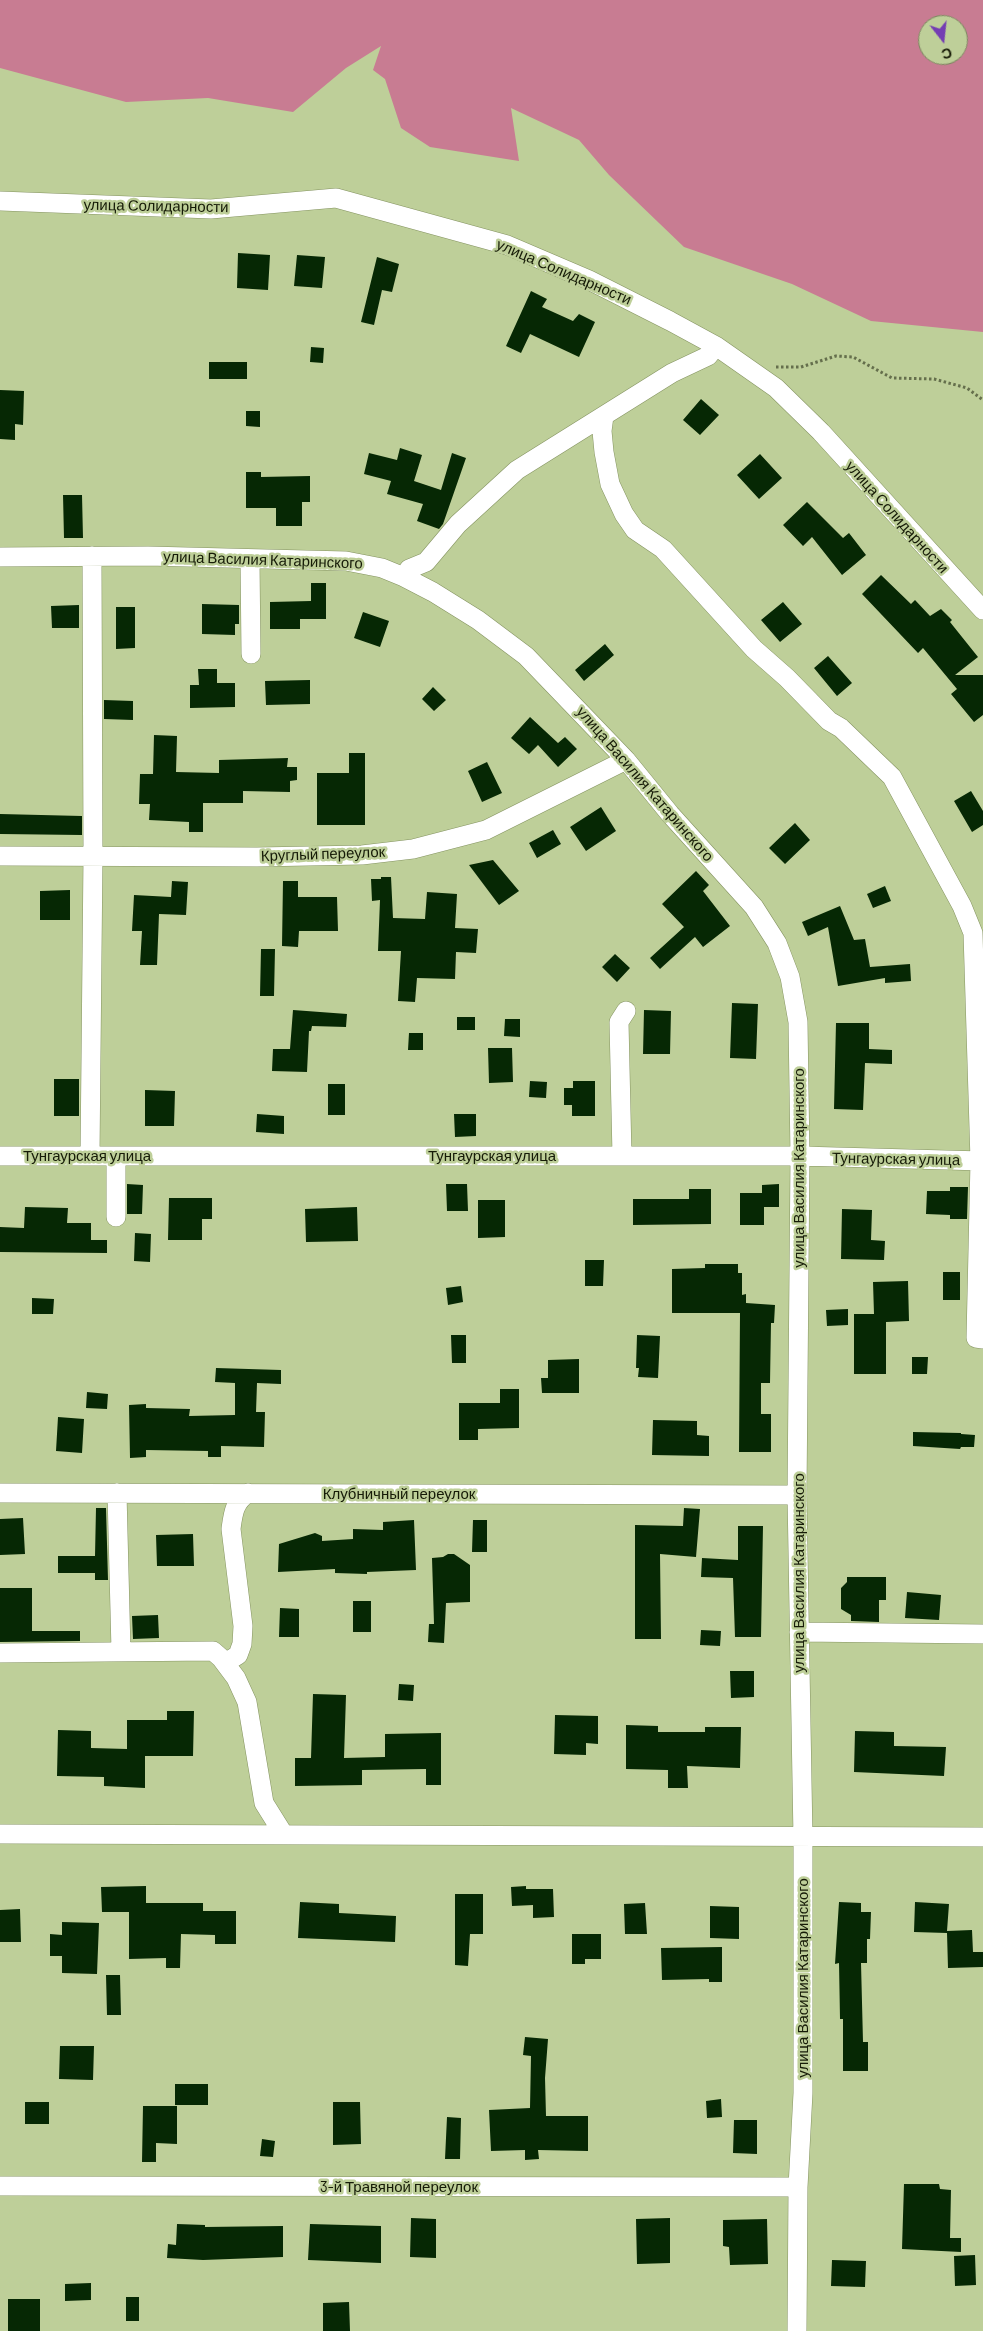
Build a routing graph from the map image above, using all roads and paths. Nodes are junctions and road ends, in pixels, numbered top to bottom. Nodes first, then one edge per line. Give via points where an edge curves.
1 (0, 201) edge
2 (716, 346) junction
3 (757, 375) junction
4 (983, 400) edge
5 (604, 416) junction
6 (92, 556) junction
7 (0, 557) edge
8 (250, 559) junction
9 (404, 577) junction
10 (983, 610) edge
11 (251, 654) dead end
12 (626, 760) junction
13 (0, 856) edge
14 (93, 856) junction
15 (626, 1011) dead end
16 (0, 1156) edge
17 (90, 1156) junction
18 (116, 1156) junction
19 (622, 1156) junction
20 (800, 1156) junction
21 (982, 1161) edge
22 (116, 1217) dead end
23 (983, 1338) edge
24 (0, 1493) edge
25 (117, 1493) junction
26 (248, 1494) junction
27 (798, 1494) junction
28 (798, 1632) junction
29 (983, 1634) edge
30 (121, 1651) junction
31 (0, 1653) edge
32 (225, 1663) junction
33 (0, 1834) edge
34 (284, 1835) junction
35 (983, 1837) edge
36 (803, 1838) junction
37 (0, 2186) edge
38 (798, 2187) junction
39 (797, 2331) edge

1 - 2 street, улица Солидарности via 211,209 336,198 507,245 597,284
2 - 3 street, улица Солидарности
2 - 5 street via 708,356 672,373
3 - 4 path via 777,366 801,367 836,356 854,357 892,378 934,379 967,388
3 - 10 street, улица Солидарности via 776,388 821,432
5 - 9 street via 517,470 458,524 426,562 409,569
5 - 21 street via 602,431 610,484 635,530 663,549 754,648 829,721 841,728 892,776 962,906 973,933
6 - 7 street, улица Василия Катаринского
6 - 8 street, улица Василия Катаринского
6 - 14 street
8 - 9 street, улица Василия Катаринского via 360,563
8 - 11 street
9 - 12 street, улица Василия Катаринского via 478,620 526,656
12 - 14 street, Круглый переулок via 486,830 414,849 362,855
12 - 20 street, улица Василия Катаринского via 754,907 777,943 790,977 798,1022
13 - 14 street, Круглый переулок
14 - 17 street
15 - 19 street via 619,1022
16 - 17 street, Тунгаурская улица
17 - 18 street, Тунгаурская улица
18 - 19 street, Тунгаурская улица
18 - 22 street
19 - 20 street, Тунгаурская улица
20 - 21 street, Тунгаурская улица
20 - 27 street, улица Василия Катаринского
21 - 23 street via 976,1338
24 - 25 street, Клубничный переулок
25 - 26 street, Клубничный переулок
25 - 30 street
26 - 27 street, Клубничный переулок
26 - 32 street via 238,1499 231,1529 242,1616 242,1644 238,1655
27 - 28 street, улица Василия Катаринского
28 - 29 street
28 - 36 street, улица Василия Катаринского
30 - 31 street
30 - 32 street via 213,1651
32 - 34 street via 247,1702 264,1803
33 - 34 street
34 - 36 street
35 - 36 street
36 - 38 street, улица Василия Катаринского via 803,2093
37 - 38 street, 3-й Травяной переулок
38 - 39 street, улица Василия Катаринского

